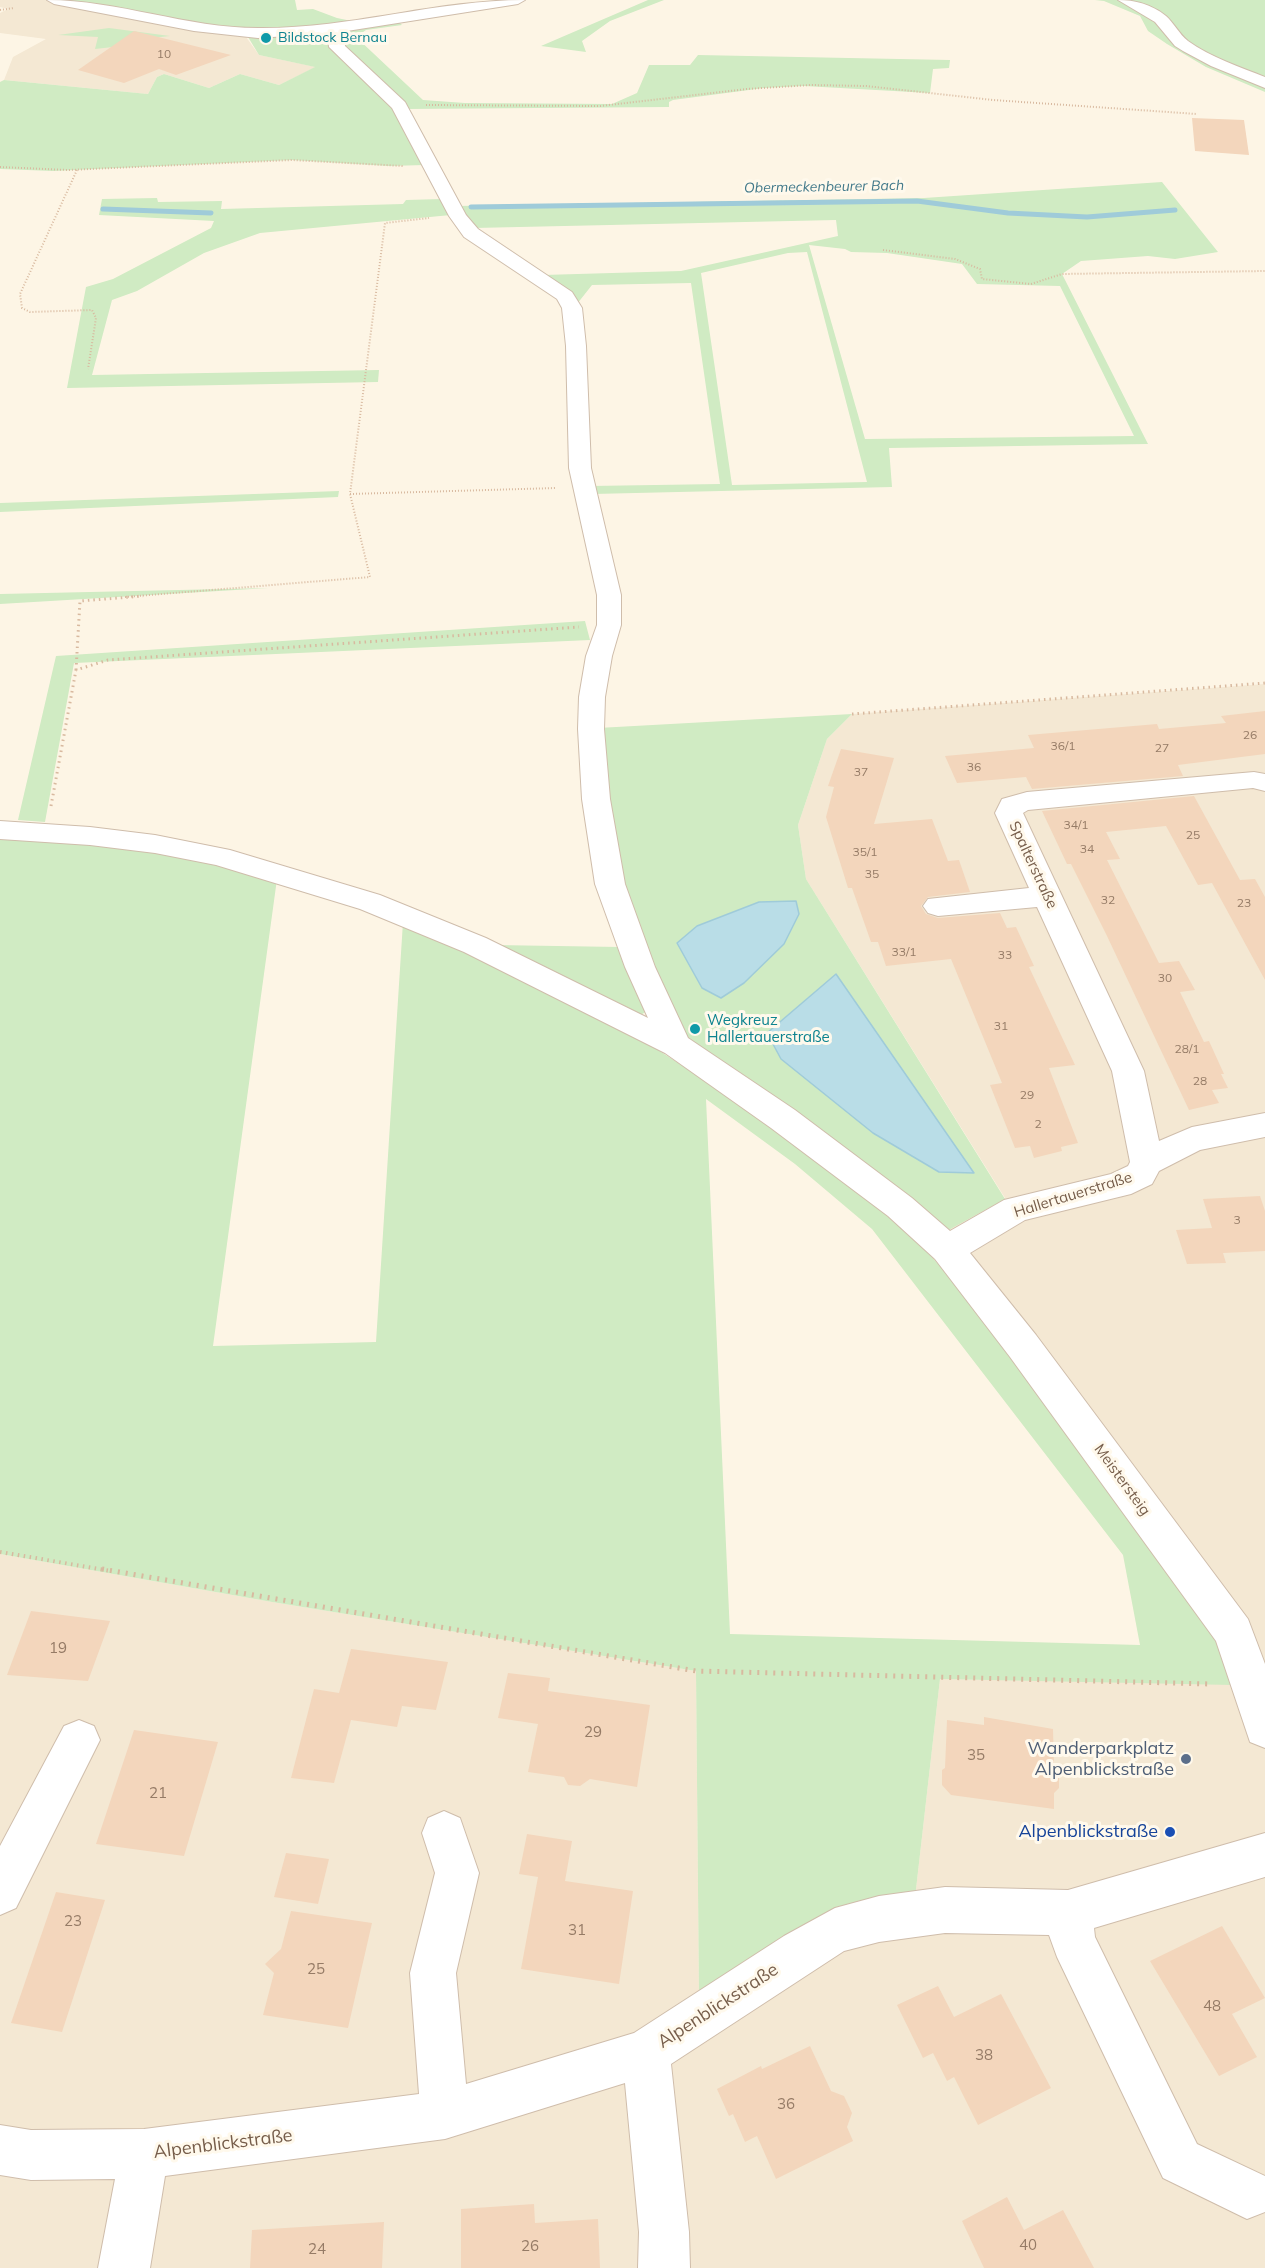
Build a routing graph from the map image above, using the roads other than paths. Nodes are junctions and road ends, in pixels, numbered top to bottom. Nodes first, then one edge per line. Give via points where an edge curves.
1 (54, 0) edge
2 (518, 0) edge
3 (1125, 0) edge
4 (342, 27) junction
5 (1265, 83) edge
6 (1265, 783) edge
7 (0, 830) edge
8 (1047, 896) junction
9 (938, 906) dead end
10 (676, 1045) junction
11 (1265, 1125) edge
12 (1147, 1162) junction
13 (947, 1249) junction
14 (1265, 1728) edge
15 (79, 1740) dead end
16 (444, 1833) dead end
17 (1265, 1855) edge
18 (0, 1892) edge
19 (1068, 1913) junction
20 (646, 2053) junction
21 (445, 2115) junction
22 (0, 2150) edge
23 (144, 2154) junction
24 (1247, 2194) dead end
25 (124, 2268) edge
26 (663, 2268) edge

1 - 4 street via 249,33
2 - 4 street
3 - 5 street via 1160,19 1181,43
4 - 10 street via 336,38 337,46 399,106 471,233 551,285 572,308 580,468 609,596 609,625 596,676 591,729 603,849 625,929
6 - 8 street, Spalterstraße via 1254,780 1012,805 1009,813
7 - 10 street, Meistersteig via 90,836 220,857 370,902 475,945
8 - 9 street
8 - 12 street, Spalterstraße via 1128,1071
10 - 13 street, Meistersteig via 900,1207
11 - 12 street, Hallertauerstraße via 1192,1139
12 - 13 street, Hallertauerstraße via 1140,1175 1119,1185 1016,1209
13 - 14 street, Meistersteig via 1234,1632
15 - 18 street
16 - 21 street via 457,1874 433,1972
17 - 19 street, Alpenblickstraße
19 - 20 street, Alpenblickstraße via 945,1910 879,1919 835,1931
19 - 24 street via 1073,1941 1180,2162
20 - 21 street, Alpenblickstraße
20 - 26 street, Alpenblickstraße via 663,2220
21 - 23 street, Alpenblickstraße
22 - 23 street, Alpenblickstraße via 32,2155
23 - 25 street

